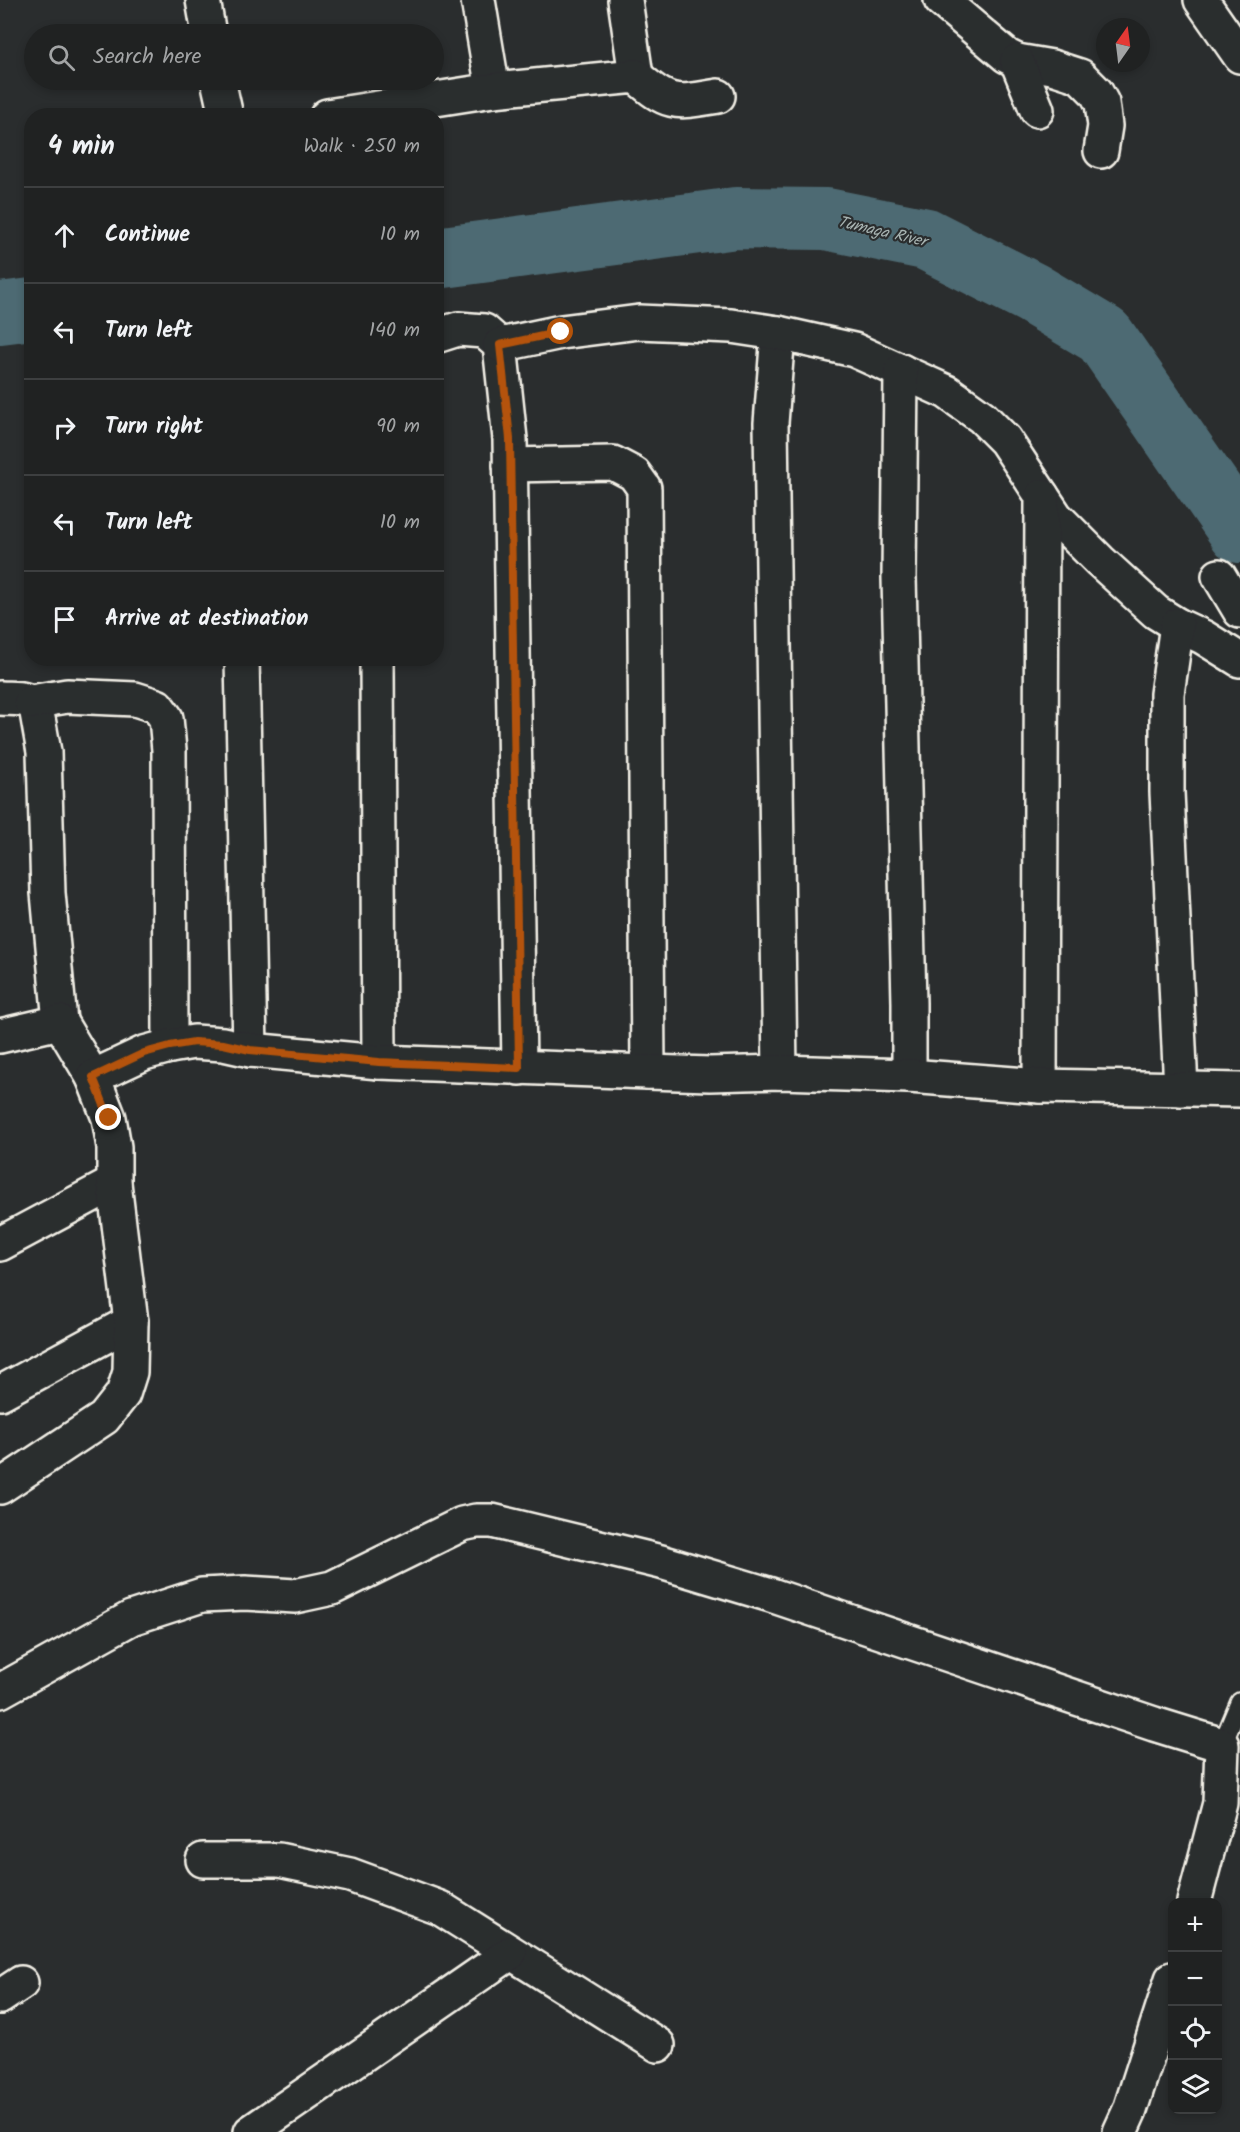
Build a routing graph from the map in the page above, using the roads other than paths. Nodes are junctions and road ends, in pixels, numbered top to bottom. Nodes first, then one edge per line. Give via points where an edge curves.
1 (203, 0) edge
2 (478, 0) edge
3 (625, 0) edge
4 (941, 0) edge
5 (1210, 2) edge
6 (207, 24) edge
7 (1240, 56) edge
8 (1017, 61) junction
9 (636, 76) junction
10 (220, 90) edge
11 (493, 90) junction
12 (718, 96) dead end
13 (224, 108) edge
14 (378, 108) edge
15 (1037, 110) dead end
16 (1101, 151) dead end
17 (444, 333) edge
18 (778, 333) junction
19 (500, 345) junction
20 (901, 371) junction
21 (510, 465) junction
22 (1042, 496) junction
23 (1219, 576) dead end
24 (1240, 611) edge
25 (1177, 625) junction
26 (1240, 660) edge
27 (242, 666) edge
28 (377, 666) edge
29 (16, 700) edge
30 (60, 1022) junction
31 (0, 1036) edge
32 (170, 1046) junction
33 (250, 1050) junction
34 (379, 1062) junction
35 (519, 1068) junction
36 (648, 1072) junction
37 (780, 1072) junction
38 (909, 1076) junction
39 (93, 1077) junction
40 (1040, 1086) junction
41 (1181, 1089) junction
42 (1240, 1090) edge
43 (114, 1183) junction
44 (0, 1244) edge
45 (131, 1322) junction
46 (0, 1393) edge
47 (0, 1487) edge
48 (0, 1691) edge
49 (1240, 1702) edge
50 (1231, 1748) edge
51 (203, 1860) dead end
52 (1195, 1898) edge
53 (510, 1953) junction
54 (1168, 1994) edge
55 (658, 2045) dead end
56 (251, 2132) edge
57 (1120, 2132) edge

1 - 6 street
2 - 11 street
3 - 9 street
4 - 8 street via 1000,52
5 - 7 street
8 - 15 street
8 - 16 street via 1080,76 1096,92 1105,126
9 - 11 street
9 - 12 street via 652,91 673,101
10 - 13 street
11 - 14 street
17 - 19 street via 458,329 484,331
18 - 19 street via 731,326 639,322
18 - 20 street via 854,350
18 - 37 street via 771,423
19 - 21 street
20 - 22 street via 947,392 982,417 1005,440
20 - 38 street via 899,577
21 - 35 street
21 - 36 street via 613,463 634,474 644,488
22 - 25 street via 1056,517 1100,561 1156,612
22 - 40 street
23 - 24 street
25 - 26 street
25 - 41 street via 1167,694 1167,792
27 - 33 street
28 - 34 street
29 - 30 street via 36,707 44,752 48,893
29 - 32 street via 67,696 135,699 157,705 166,718
30 - 31 street
30 - 39 street
32 - 33 street via 194,1042
32 - 39 street via 144,1053
33 - 34 street
34 - 35 street
35 - 36 street
36 - 37 street
37 - 38 street
38 - 40 street
39 - 43 street via 109,1118
40 - 41 street
41 - 42 street
43 - 44 street
43 - 45 street
45 - 46 street
45 - 47 street via 130,1372 123,1394 104,1418
48 - 50 street via 131,1618 202,1595 295,1596 332,1588 462,1524 492,1521 661,1562 771,1595
49 - 50 lane
50 - 52 street
51 - 53 street via 279,1860 350,1875 440,1908
53 - 55 street
53 - 56 street
54 - 57 street

